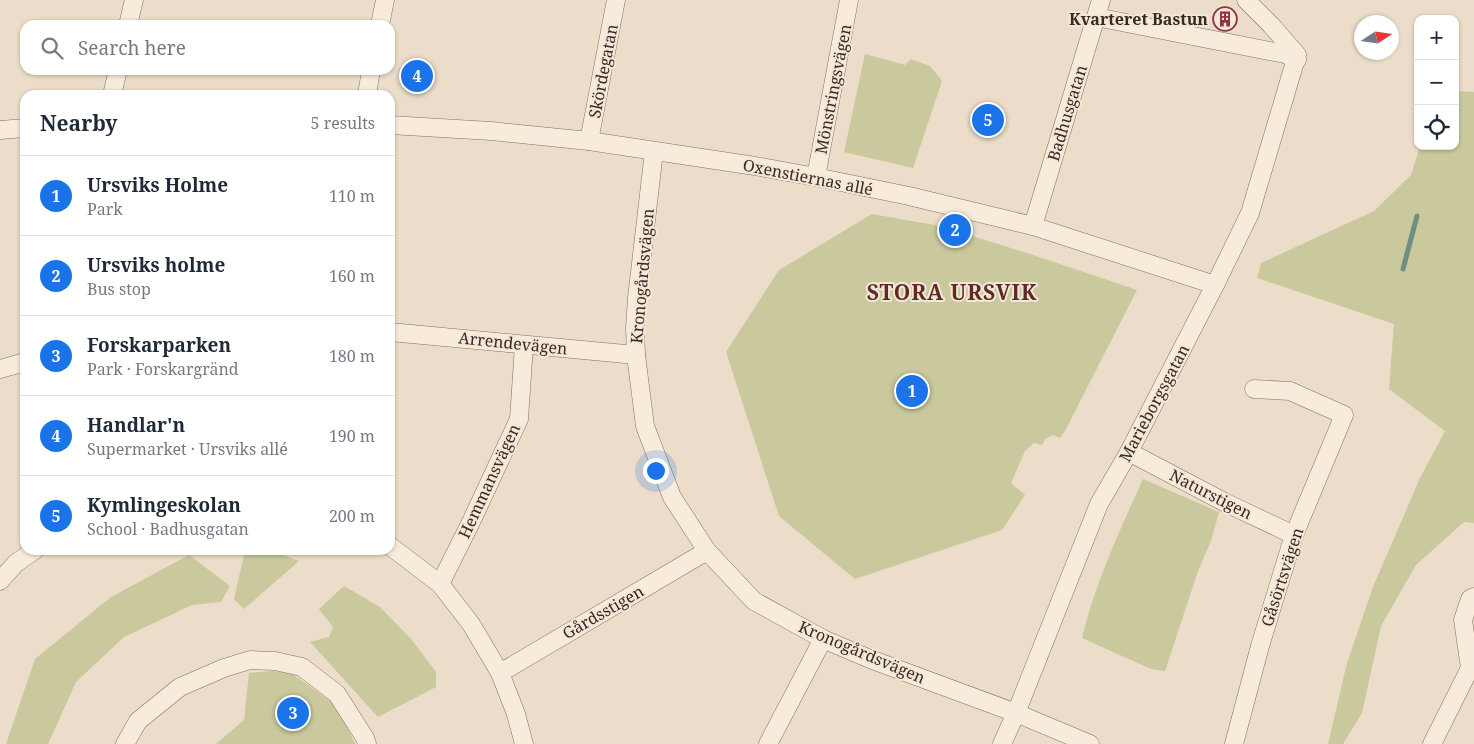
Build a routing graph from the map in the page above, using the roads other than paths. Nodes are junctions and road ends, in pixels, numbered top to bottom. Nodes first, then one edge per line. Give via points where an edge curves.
1 (134, 0) edge
2 (385, 0) edge
3 (616, 0) edge
4 (849, 0) edge
5 (1101, 0) edge
6 (1246, 0) edge
7 (1096, 17) junction
8 (129, 20) edge
9 (381, 20) edge
10 (1297, 60) junction
11 (117, 75) edge
12 (371, 75) edge
13 (113, 90) edge
14 (367, 90) edge
15 (395, 125) edge
16 (20, 128) edge
17 (0, 130) edge
18 (589, 141) junction
19 (654, 151) junction
20 (816, 177) junction
21 (1033, 226) junction
22 (1215, 285) junction
23 (395, 332) edge
24 (524, 344) junction
25 (636, 355) junction
26 (20, 363) edge
27 (0, 369) edge
28 (1254, 389) dead end
29 (1129, 452) junction
30 (1294, 535) junction
31 (395, 550) edge
32 (707, 551) junction
33 (28, 555) edge
34 (0, 580) edge
35 (440, 584) junction
36 (1474, 597) edge
37 (823, 639) junction
38 (1472, 667) edge
39 (500, 673) junction
40 (1016, 713) junction
41 (125, 744) edge
42 (367, 744) edge
43 (524, 744) edge
44 (768, 744) edge
45 (1002, 744) edge
46 (1090, 744) edge
47 (1234, 744) edge
48 (1432, 744) edge

1 - 8 street
2 - 9 street
3 - 18 street, Skördegatan
4 - 20 street, Mönstringsvägen
5 - 7 street, Badhusgatan
6 - 10 street via 1272,25 1297,55
7 - 10 street via 1285,54
7 - 21 street, Badhusgatan
10 - 22 street, Marieborgsgatan via 1250,213
11 - 13 street
12 - 14 street
15 - 18 street, Oxenstiernas allé
16 - 17 street
18 - 19 street, Oxenstiernas allé
19 - 20 street, Oxenstiernas allé
19 - 25 street, Kronogårdsvägen via 637,298
20 - 21 street, Oxenstiernas allé
21 - 22 street, Oxenstiernas allé
22 - 29 street, Marieborgsgatan
23 - 24 street, Arrendevägen
24 - 25 street, Arrendevägen
24 - 35 street, Hemmansvägen via 519,418
25 - 32 street, Kronogårdsvägen via 645,426 672,498
26 - 27 street
28 - 30 street, Gåsörtsvägen via 1290,391 1344,415
29 - 30 street, Naturstigen
29 - 40 street, Marieborgsgatan via 1098,504
30 - 47 street, Gåsörtsvägen
31 - 35 street
32 - 37 street, Kronogårdsvägen via 754,601
32 - 39 street, Gårdsstigen
33 - 34 street
35 - 39 street via 471,624
36 - 38 street via 1470,599 1463,620
37 - 40 street, Kronogårdsvägen
37 - 44 street
38 - 48 street
39 - 43 street
40 - 45 street, Marieborgsgatan
40 - 46 street, Kronogårdsvägen
41 - 42 street via 138,721 180,687 250,660 302,667 337,694

